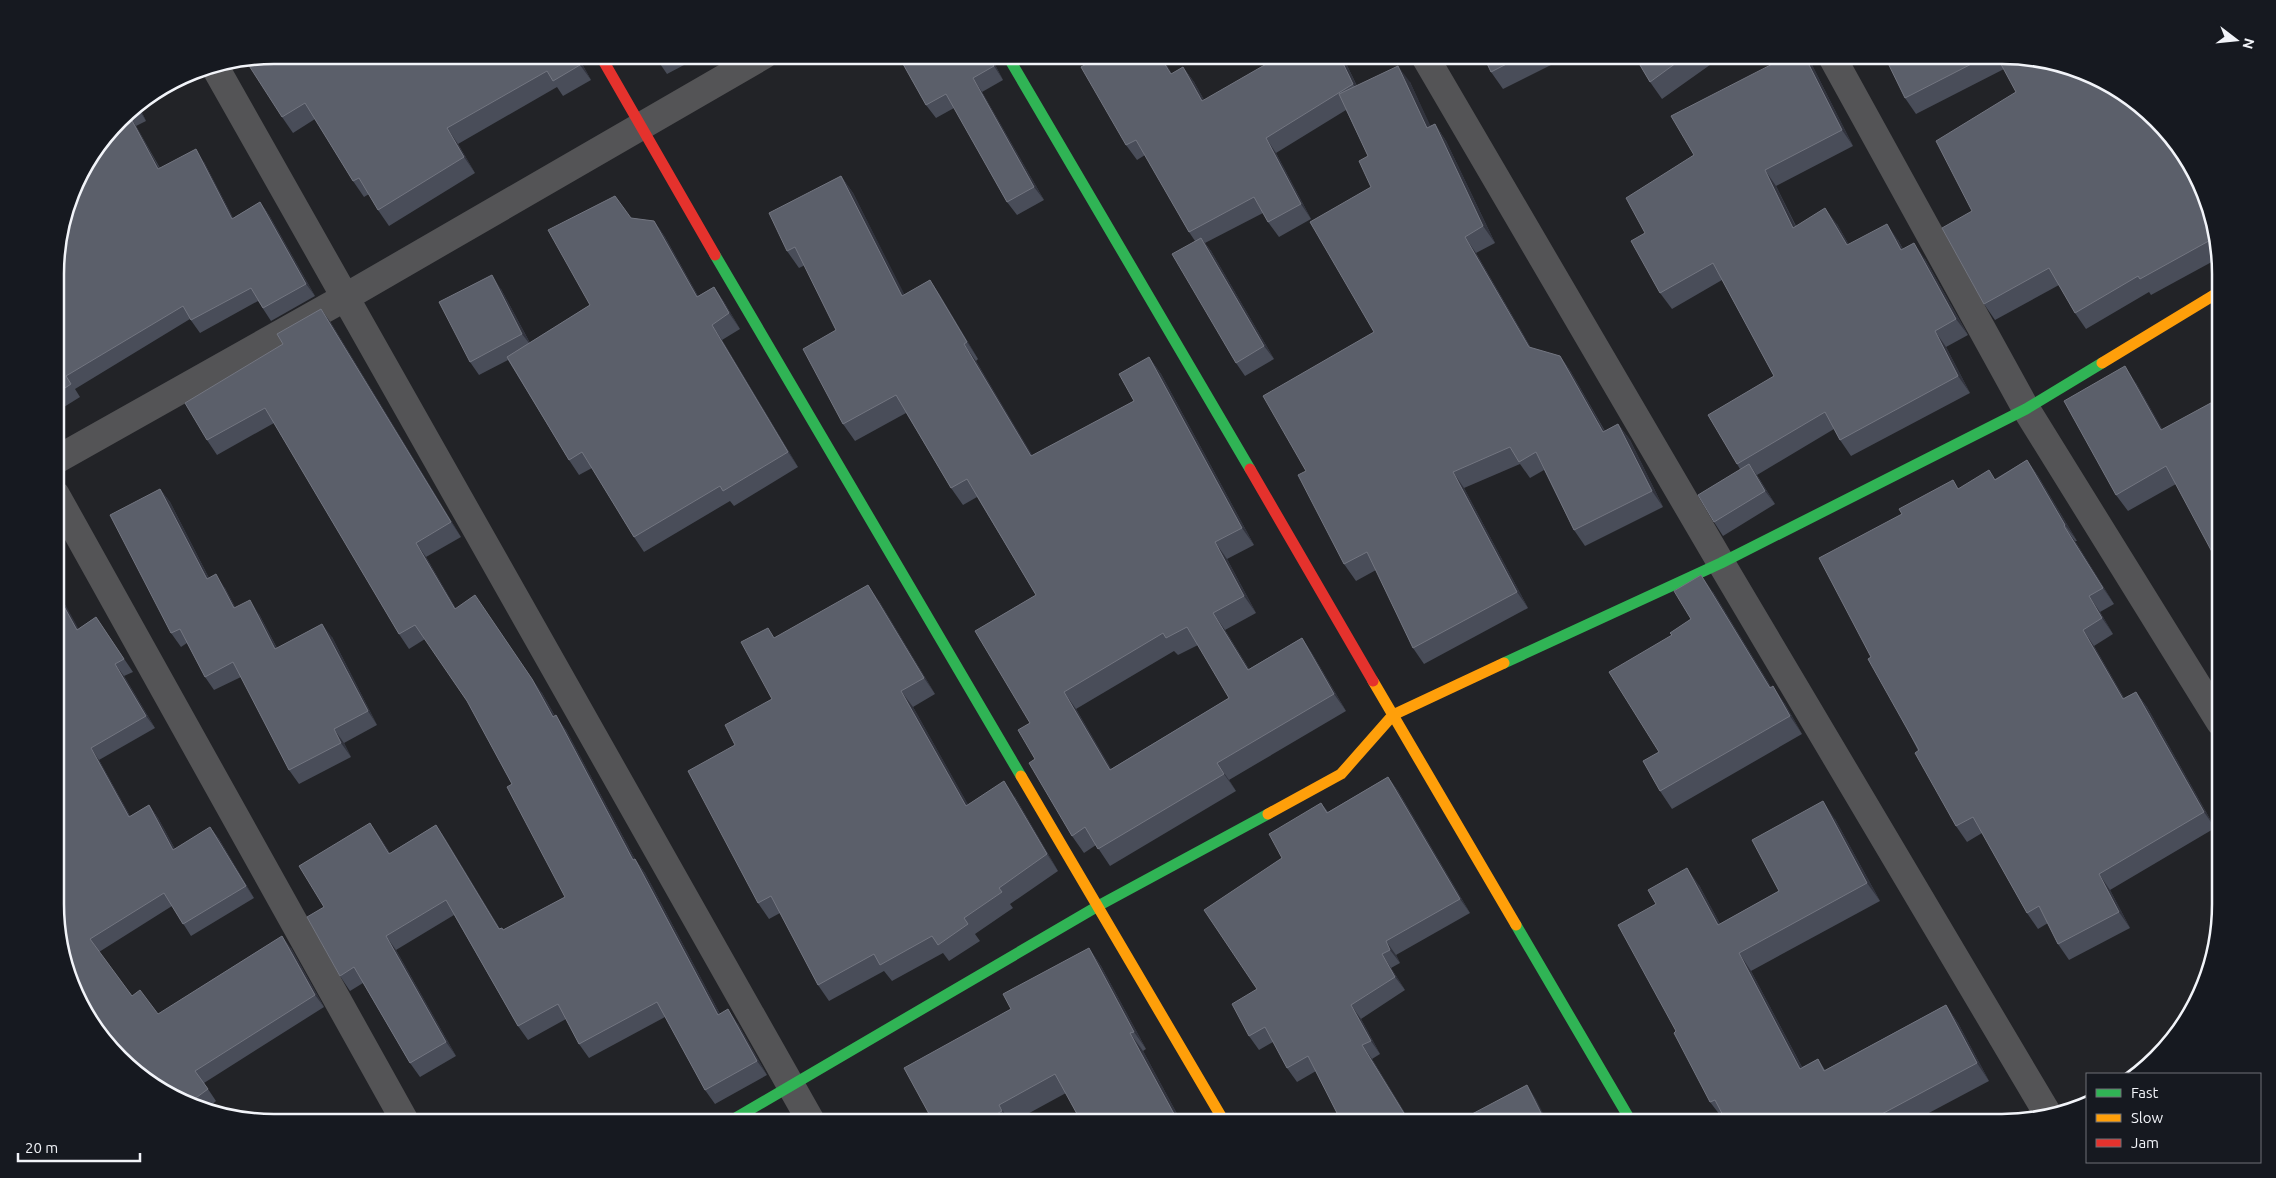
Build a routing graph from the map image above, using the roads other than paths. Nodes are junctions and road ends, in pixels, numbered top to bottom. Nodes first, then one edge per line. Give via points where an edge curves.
1 (605, 64) edge
2 (748, 64) edge
3 (1012, 64) edge
4 (1429, 64) edge
5 (1836, 64) edge
6 (217, 72) edge
7 (639, 126) junction
8 (2212, 296) edge
9 (344, 298) junction
10 (2026, 409) junction
11 (64, 456) edge
12 (64, 509) edge
13 (1721, 563) junction
14 (2212, 709) edge
15 (1393, 715) junction
16 (1098, 906) junction
17 (790, 1086) junction
18 (2046, 1109) edge
19 (401, 1114) edge
20 (743, 1114) edge
21 (807, 1114) edge
22 (1219, 1114) edge
23 (1627, 1114) edge

1 - 7 street
2 - 7 street
3 - 15 street
4 - 13 street
5 - 10 street
6 - 9 street
7 - 9 street
7 - 16 street
8 - 10 street
9 - 11 street
9 - 17 street
10 - 13 street
10 - 14 street
12 - 19 street
13 - 15 street
13 - 18 street
15 - 16 street via 1341,774
15 - 23 street
16 - 17 street
16 - 22 street
17 - 20 street
17 - 21 street

